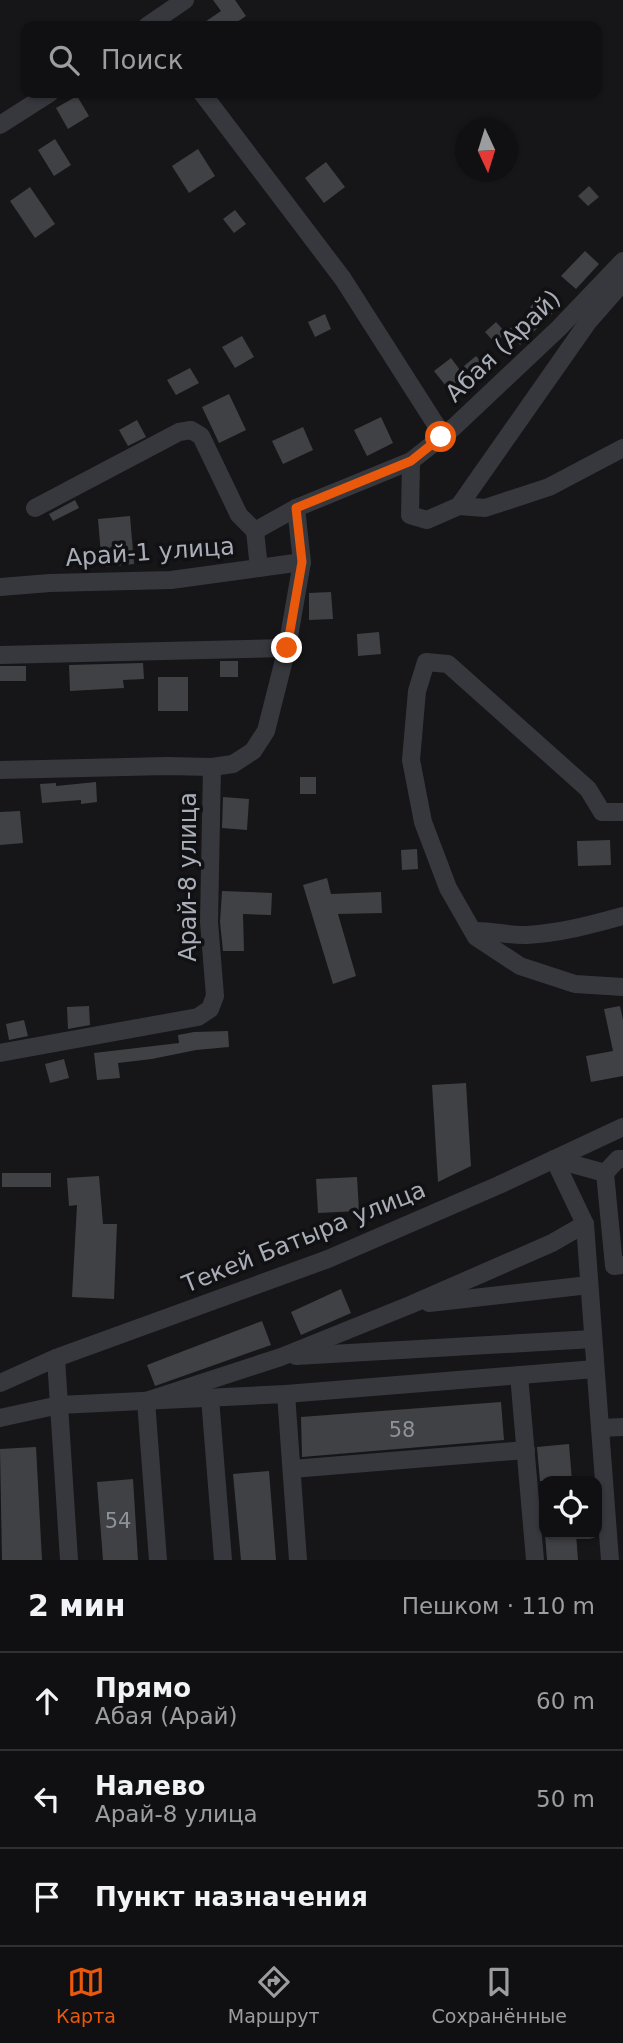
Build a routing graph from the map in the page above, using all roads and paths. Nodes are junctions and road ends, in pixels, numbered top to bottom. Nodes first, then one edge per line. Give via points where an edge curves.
1 (185, 0) edge
2 (156, 21) edge
3 (42, 98) edge
4 (206, 98) edge
5 (0, 125) edge
6 (623, 261) edge
7 (623, 282) edge
8 (441, 437) junction
9 (623, 447) edge
10 (411, 461) junction
11 (459, 506) junction
12 (35, 508) dead end
13 (296, 508) junction
14 (255, 531) junction
15 (302, 562) junction
16 (259, 568) junction
17 (0, 587) edge
18 (287, 648) junction
19 (0, 655) edge
20 (212, 767) junction
21 (0, 770) edge
22 (623, 812) edge
23 (623, 916) edge
24 (473, 931) junction
25 (623, 987) edge
26 (0, 1054) edge
27 (623, 1127) edge
28 (554, 1159) junction
29 (623, 1159) edge
30 (605, 1173) junction
31 (584, 1224) junction
32 (623, 1265) edge
33 (589, 1285) junction
34 (410, 1305) junction
35 (593, 1339) junction
36 (281, 1357) junction
37 (56, 1358) junction
38 (595, 1369) junction
39 (519, 1375) junction
40 (1, 1379) edge
41 (286, 1394) junction
42 (210, 1398) junction
43 (146, 1401) junction
44 (59, 1405) junction
45 (0, 1418) edge
46 (623, 1427) edge
47 (600, 1428) junction
48 (526, 1450) junction
49 (292, 1469) junction
50 (614, 1499) edge
51 (69, 1560) edge
52 (158, 1560) edge
53 (223, 1560) edge
54 (298, 1560) edge
55 (535, 1560) edge
56 (610, 1560) edge

1 - 2 street
3 - 5 street
4 - 8 street via 343,279
6 - 8 street, Абая (Арай) via 559,328
7 - 11 street via 588,322
8 - 10 street, Абая (Арай)
9 - 11 street via 549,487 485,508
10 - 11 street via 410,515 427,520
10 - 13 street, Абая (Арай)
12 - 14 street via 179,432 191,430 201,436 239,515
13 - 14 street
13 - 15 street, Арай-8 улица
14 - 16 street
15 - 16 street, Арай-1 улица
15 - 18 street, Арай-8 улица
16 - 17 street, Арай-1 улица via 171,580
18 - 19 street
18 - 20 street, Арай-8 улица via 266,731 253,751 233,764
20 - 21 street
20 - 26 street, Арай-8 улица via 209,922 215,996 210,1009 198,1017
22 - 24 street via 602,813 588,789 448,664 426,662 417,691 411,760 423,822 448,888
23 - 24 street via 524,936
24 - 25 street via 520,966 575,984
27 - 28 street, Текей Батыра улица
28 - 30 street
28 - 31 street
28 - 37 street, Текей Батыра улица via 328,1259
29 - 30 street
30 - 32 street via 614,1266
31 - 33 street
31 - 34 street via 552,1243
33 - 34 street
33 - 35 street
34 - 36 street
35 - 36 street
35 - 38 street
36 - 43 street
37 - 40 street, Текей Батыра улица
37 - 44 street
38 - 39 street
38 - 47 street
39 - 41 street
39 - 48 street
41 - 42 street
41 - 49 street
42 - 43 street
42 - 53 street
43 - 44 street
43 - 52 street
44 - 45 street
44 - 51 street
46 - 47 street
47 - 50 street
48 - 49 street
48 - 55 street
49 - 54 street
50 - 56 street

